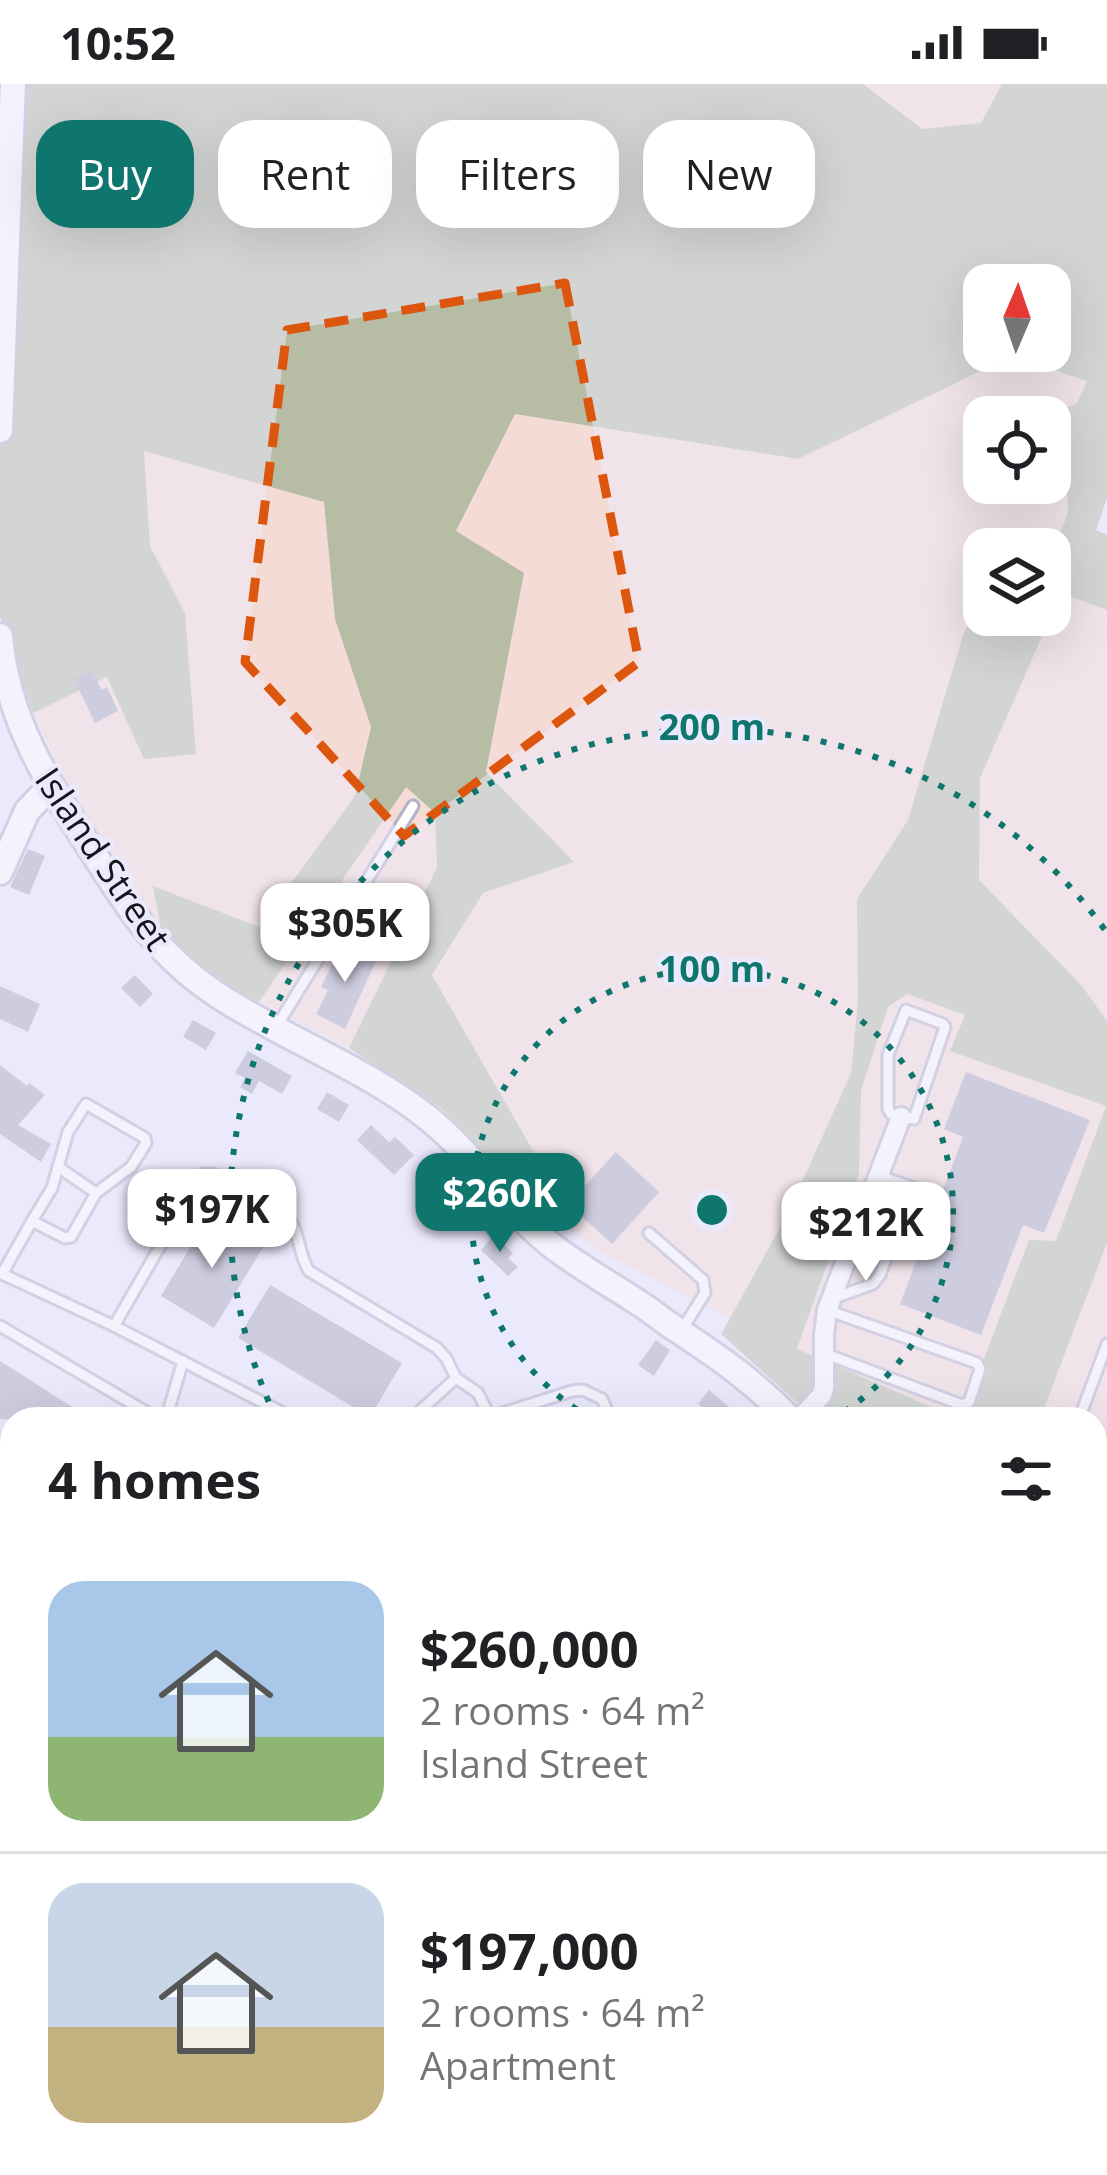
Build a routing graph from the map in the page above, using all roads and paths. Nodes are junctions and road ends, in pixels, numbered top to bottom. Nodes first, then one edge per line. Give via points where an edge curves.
1 (13, 84) edge
2 (6, 123) edge
3 (4, 243) edge
4 (0, 430) edge
5 (1, 651) edge
6 (50, 787) junction
7 (413, 806) dead end
8 (0, 872) edge
9 (276, 1029) junction
10 (901, 1118) junction
11 (58, 1167) junction
12 (879, 1176) junction
13 (96, 1192) junction
14 (32, 1222) junction
15 (649, 1233) dead end
16 (1, 1274) edge
17 (829, 1304) junction
18 (114, 1325) junction
19 (0, 1326) edge
20 (681, 1332) junction
21 (1107, 1344) edge
22 (824, 1354) junction
23 (183, 1361) junction
24 (456, 1378) junction
25 (141, 1407) edge
26 (166, 1407) edge
27 (272, 1407) edge
28 (424, 1407) edge
29 (484, 1407) edge
30 (523, 1407) edge
31 (606, 1407) edge
32 (781, 1407) edge
33 (808, 1407) edge
34 (1083, 1407) edge

1 - 2 street
2 - 3 street
3 - 4 street
5 - 6 street, Island Street via 16,715
6 - 8 street via 19,825
6 - 9 street, Island Street via 167,956
7 - 9 lane
9 - 20 street, Island Street via 429,1119 553,1246
10 - 10 lane via 914,1119 945,1028 906,1010 888,1059 888,1108
10 - 12 street
11 - 13 lane
11 - 13 lane via 86,1104 145,1138 130,1167
11 - 14 lane
12 - 17 street
12 - 17 lane via 911,1187 880,1275
13 - 14 lane via 68,1238
14 - 16 lane
15 - 20 lane via 703,1280 705,1293
16 - 18 lane
17 - 22 street
17 - 22 lane via 980,1370 962,1405
18 - 23 lane
18 - 24 lane via 199,1179 212,1174 281,1208 309,1271 437,1348
19 - 25 lane
20 - 32 street, Island Street
21 - 34 lane
22 - 33 street via 822,1395
23 - 26 lane
23 - 27 lane
24 - 28 lane
24 - 29 lane
30 - 31 lane via 583,1390

